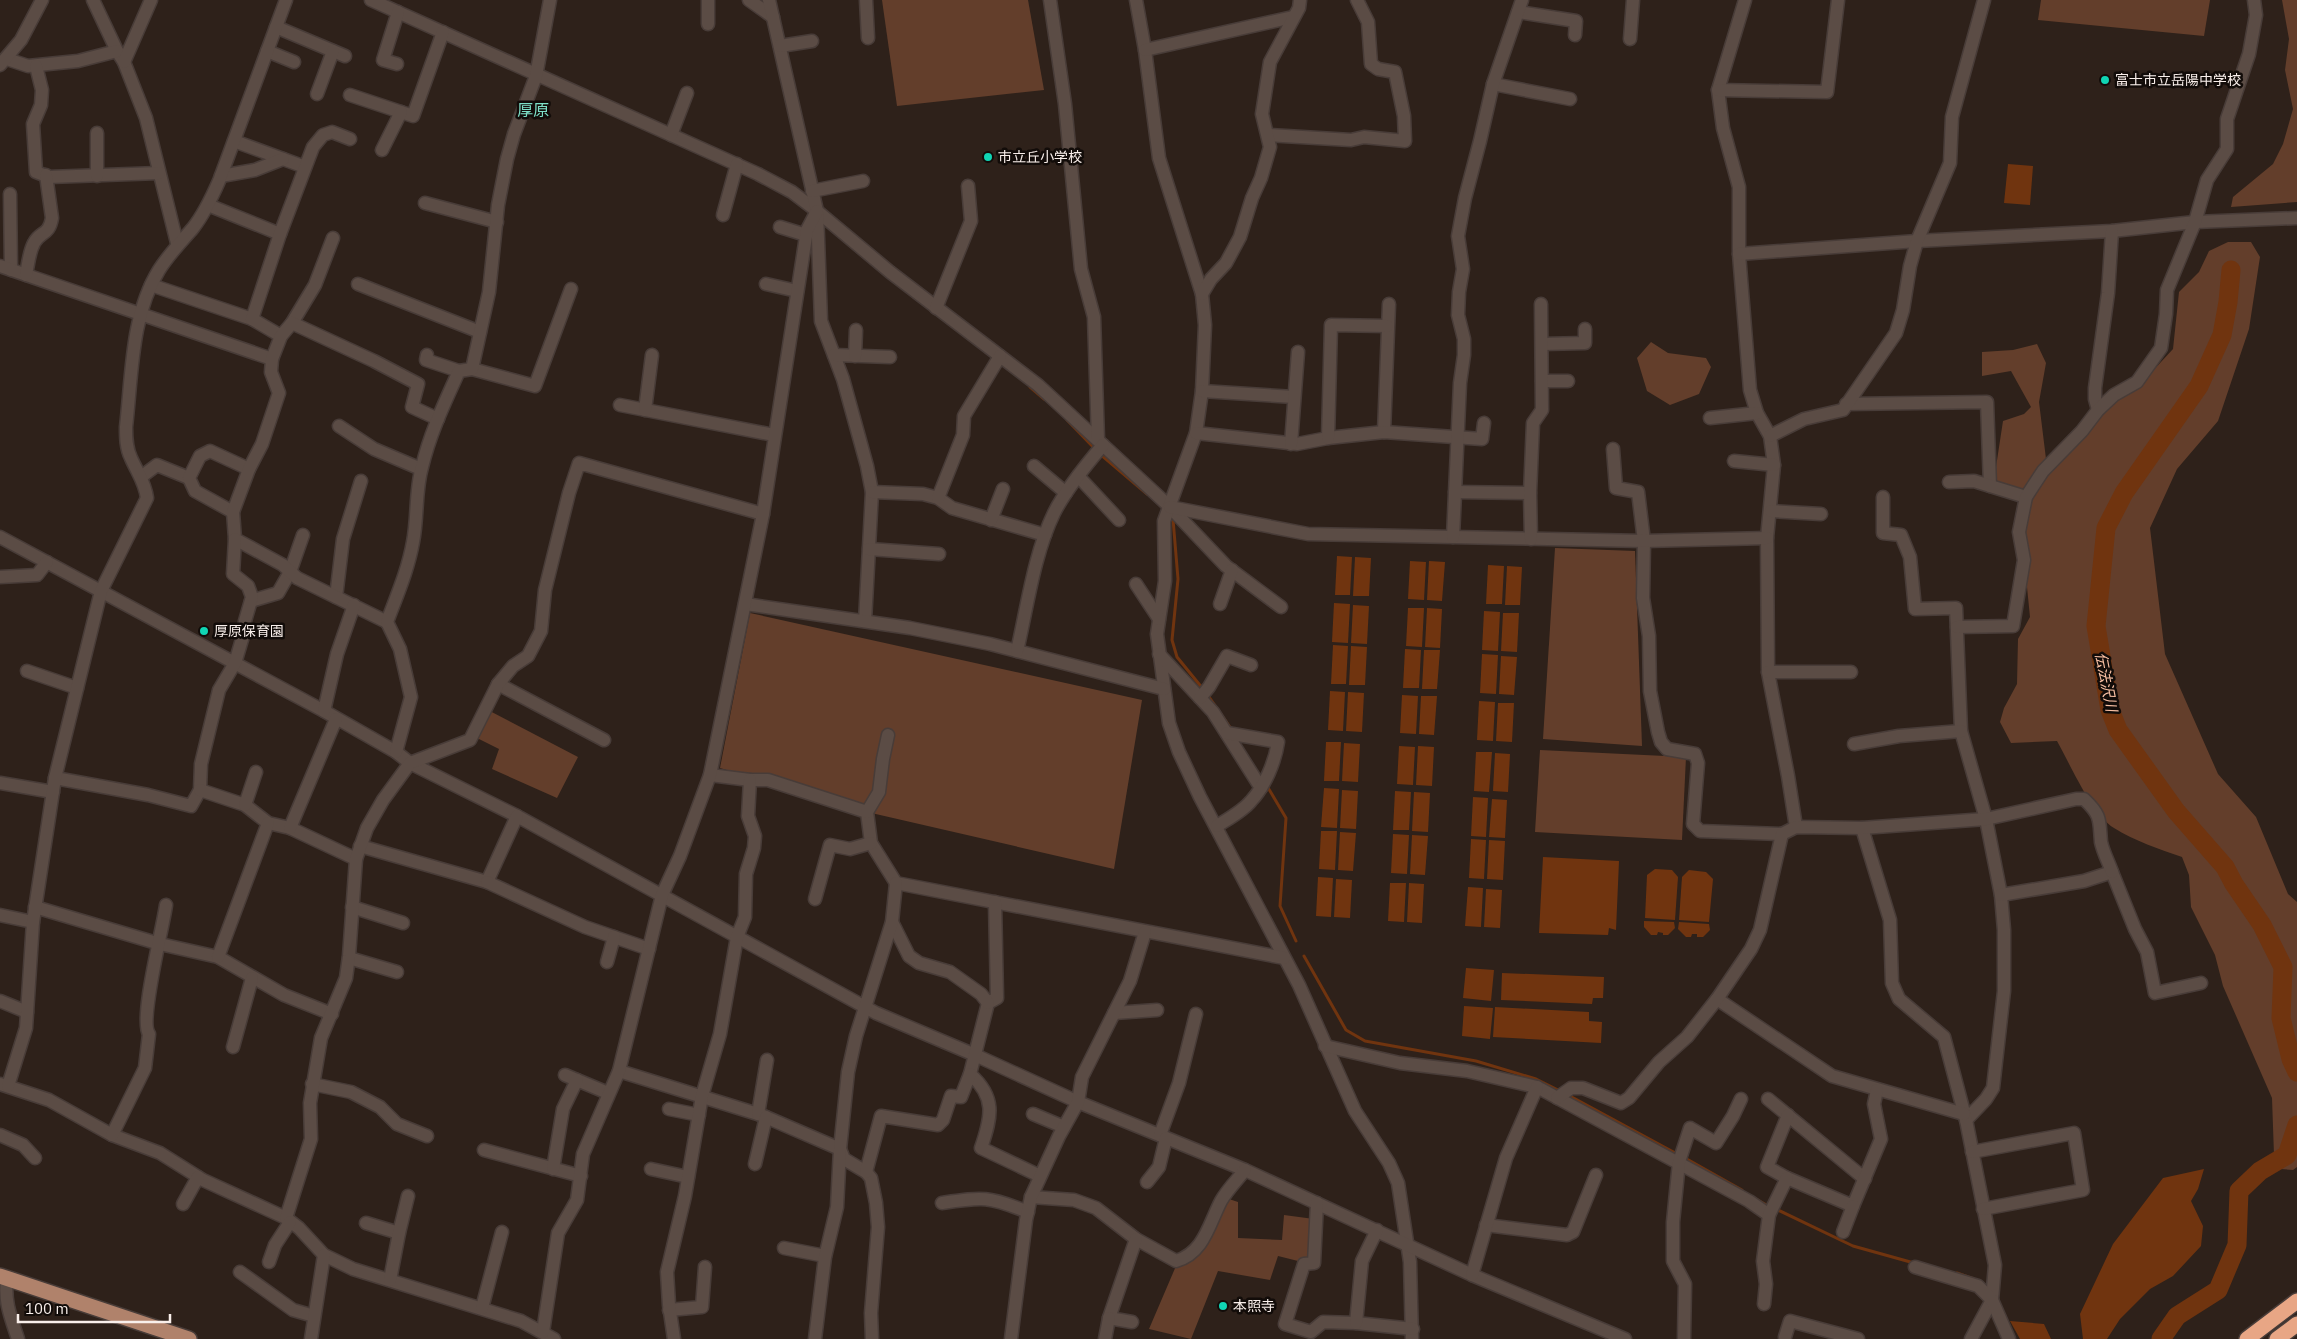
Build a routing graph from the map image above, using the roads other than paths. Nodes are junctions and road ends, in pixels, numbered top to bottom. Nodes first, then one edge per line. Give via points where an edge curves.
1 (42, 0) edge
2 (93, 0) edge
3 (151, 0) edge
4 (286, 0) edge
5 (372, 0) edge
6 (550, 0) edge
7 (708, 0) edge
8 (749, 0) edge
9 (769, 0) edge
10 (866, 0) edge
11 (1050, 0) edge
12 (1136, 0) edge
13 (1300, 0) edge
14 (1357, 0) edge
15 (1633, 0) edge
16 (1745, 0) edge
17 (1838, 0) edge
18 (1984, 0) edge
19 (2254, 0) edge
20 (1520, 6) edge
21 (396, 7) edge
22 (773, 17) junction
23 (1293, 17) junction
24 (708, 24) dead end
25 (276, 28) junction
26 (443, 32) junction
27 (1575, 35) dead end
28 (868, 38) dead end
29 (1630, 40) dead end
30 (812, 41) dead end
31 (780, 46) junction
32 (1145, 50) junction
33 (117, 51) junction
34 (267, 51) junction
35 (4, 62) edge
36 (124, 62) junction
37 (294, 62) dead end
38 (398, 64) dead end
39 (36, 66) junction
40 (536, 76) junction
41 (1493, 84) junction
42 (1718, 90) junction
43 (687, 93) dead end
44 (317, 94) dead end
45 (350, 95) dead end
46 (1570, 99) dead end
47 (400, 112) junction
48 (97, 133) dead end
49 (1268, 134) junction
50 (671, 135) junction
51 (350, 139) dead end
52 (234, 141) junction
53 (382, 150) dead end
54 (283, 159) junction
55 (737, 164) junction
56 (305, 167) junction
57 (160, 173) junction
58 (46, 176) junction
59 (97, 176) junction
60 (221, 176) junction
61 (863, 181) dead end
62 (968, 186) dead end
63 (812, 191) junction
64 (10, 194) dead end
65 (425, 203) dead end
66 (208, 205) junction
67 (817, 211) junction
68 (723, 215) dead end
69 (2297, 218) edge
70 (497, 222) junction
71 (2195, 222) junction
72 (780, 227) dead end
73 (2112, 231) junction
74 (280, 234) junction
75 (806, 235) junction
76 (332, 238) dead end
77 (1917, 241) junction
78 (178, 243) junction
79 (1739, 254) junction
80 (6, 268) edge
81 (26, 275) junction
82 (358, 284) dead end
83 (766, 284) dead end
84 (151, 285) junction
85 (571, 289) dead end
86 (797, 291) junction
87 (1202, 294) junction
88 (1389, 304) dead end
89 (1541, 304) dead end
90 (936, 308) junction
91 (140, 314) junction
92 (252, 320) junction
93 (292, 323) junction
94 (1387, 326) junction
95 (1585, 329) dead end
96 (856, 330) dead end
97 (480, 332) junction
98 (281, 336) junction
99 (1542, 344) junction
100 (1298, 352) dead end
101 (427, 355) dead end
102 (652, 355) dead end
103 (834, 355) junction
104 (856, 356) junction
105 (1000, 356) junction
106 (890, 357) dead end
107 (272, 359) junction
108 (466, 370) junction
109 (1542, 381) junction
110 (1568, 381) dead end
111 (1202, 392) junction
112 (1294, 397) junction
113 (1846, 404) junction
114 (620, 405) dead end
115 (645, 410) junction
116 (2098, 410) junction
117 (1757, 413) junction
118 (1710, 418) dead end
119 (438, 419) junction
120 (1484, 423) dead end
121 (339, 426) dead end
122 (1384, 432) junction
123 (1196, 433) junction
124 (774, 435) junction
125 (1770, 436) junction
126 (1328, 438) junction
127 (1458, 438) junction
128 (1291, 444) junction
129 (1099, 447) junction
130 (1613, 449) dead end
131 (1734, 461) dead end
132 (1774, 465) junction
133 (1034, 466) dead end
134 (250, 469) junction
135 (421, 469) junction
136 (1078, 476) junction
137 (141, 477) junction
138 (189, 478) junction
139 (361, 480) dead end
140 (1949, 482) dead end
141 (1990, 486) junction
142 (1003, 489) dead end
143 (872, 492) junction
144 (1455, 492) junction
145 (1066, 493) junction
146 (1530, 493) junction
147 (1883, 497) dead end
148 (2026, 497) junction
149 (938, 498) junction
150 (1771, 511) junction
151 (234, 512) junction
152 (1168, 512) junction
153 (763, 514) junction
154 (1821, 514) dead end
155 (991, 520) junction
156 (1119, 520) dead end
157 (303, 535) dead end
158 (1045, 535) junction
159 (1453, 537) junction
160 (0, 538) edge
161 (1767, 538) junction
162 (234, 539) junction
163 (1531, 540) junction
164 (1644, 541) junction
165 (869, 549) junction
166 (939, 554) dead end
167 (46, 562) junction
168 (1232, 570) junction
169 (290, 572) junction
170 (0, 577) edge
171 (1136, 584) dead end
172 (102, 591) junction
173 (336, 597) junction
174 (251, 601) junction
175 (745, 604) junction
176 (1220, 604) dead end
177 (354, 605) junction
178 (1281, 607) dead end
179 (1159, 619) junction
180 (865, 621) junction
181 (387, 622) junction
182 (1957, 627) junction
183 (1017, 651) junction
184 (1159, 654) junction
185 (235, 662) junction
186 (1251, 665) dead end
187 (26, 671) dead end
188 (1768, 672) junction
189 (1851, 672) dead end
190 (498, 684) junction
191 (77, 688) junction
192 (1164, 689) junction
193 (1203, 694) junction
194 (324, 711) junction
195 (336, 719) junction
196 (1961, 732) junction
197 (1232, 734) junction
198 (888, 735) dead end
199 (604, 740) dead end
200 (1854, 744) dead end
201 (396, 752) junction
202 (410, 763) junction
203 (256, 772) dead end
204 (710, 774) junction
205 (54, 778) junction
206 (750, 780) junction
207 (0, 783) edge
208 (1263, 783) junction
209 (200, 790) junction
210 (53, 792) junction
211 (245, 805) junction
212 (867, 812) junction
213 (516, 816) junction
214 (1986, 819) junction
215 (268, 823) junction
216 (1217, 826) junction
217 (1796, 827) junction
218 (290, 828) junction
219 (1862, 828) junction
220 (1782, 834) junction
221 (871, 843) junction
222 (360, 846) junction
223 (356, 859) junction
224 (2112, 872) junction
225 (488, 882) junction
226 (896, 883) junction
227 (662, 895) junction
228 (2002, 895) junction
229 (815, 899) dead end
230 (995, 902) junction
231 (166, 905) dead end
232 (35, 907) junction
233 (352, 907) junction
234 (0, 915) edge
235 (33, 922) junction
236 (892, 922) junction
237 (403, 923) dead end
238 (1145, 932) junction
239 (614, 937) junction
240 (737, 937) junction
241 (160, 944) junction
242 (649, 949) junction
243 (218, 957) junction
244 (349, 958) junction
245 (1284, 958) junction
246 (607, 962) dead end
247 (397, 972) dead end
248 (252, 978) junction
249 (2201, 983) dead end
250 (1717, 998) junction
251 (0, 1001) edge
252 (988, 1003) junction
253 (866, 1008) junction
254 (1157, 1010) dead end
255 (27, 1012) junction
256 (1114, 1013) junction
257 (332, 1014) junction
258 (1196, 1014) dead end
259 (1325, 1046) junction
260 (233, 1047) dead end
261 (975, 1055) junction
262 (767, 1060) dead end
263 (619, 1071) junction
264 (970, 1074) junction
265 (565, 1075) dead end
266 (577, 1080) junction
267 (312, 1084) junction
268 (4, 1085) edge
269 (1537, 1087) junction
270 (1877, 1090) junction
271 (608, 1093) junction
272 (702, 1096) junction
273 (1557, 1098) junction
274 (1741, 1099) dead end
275 (1768, 1099) dead end
276 (1078, 1102) junction
277 (669, 1109) dead end
278 (1033, 1114) dead end
279 (699, 1115) junction
280 (1788, 1115) junction
281 (762, 1116) junction
282 (1965, 1117) junction
283 (1064, 1127) junction
284 (0, 1135) edge
285 (112, 1135) junction
286 (427, 1136) dead end
287 (1163, 1137) junction
288 (840, 1149) junction
289 (484, 1150) dead end
290 (1972, 1152) junction
291 (34, 1158) dead end
292 (1679, 1162) junction
293 (754, 1164) dead end
294 (553, 1169) junction
295 (651, 1169) dead end
296 (1245, 1170) junction
297 (866, 1172) junction
298 (1596, 1175) dead end
299 (581, 1176) junction
300 (1040, 1176) junction
301 (198, 1177) junction
302 (688, 1177) junction
303 (1787, 1178) junction
304 (1865, 1179) junction
305 (1147, 1182) dead end
306 (408, 1196) dead end
307 (1031, 1197) junction
308 (942, 1203) dead end
309 (1318, 1203) junction
310 (183, 1204) dead end
311 (1853, 1206) junction
312 (1983, 1209) junction
313 (1028, 1212) junction
314 (1769, 1215) junction
315 (288, 1220) junction
316 (366, 1223) dead end
317 (1486, 1225) junction
318 (1377, 1230) junction
319 (502, 1232) dead end
320 (1843, 1232) dead end
321 (398, 1233) junction
322 (1136, 1239) junction
323 (1406, 1243) junction
324 (784, 1248) dead end
325 (324, 1255) junction
326 (825, 1256) junction
327 (269, 1262) dead end
328 (705, 1267) dead end
329 (1915, 1267) dead end
330 (240, 1272) dead end
331 (1472, 1275) junction
332 (4, 1278) edge
333 (390, 1280) junction
334 (1992, 1300) junction
335 (2297, 1301) edge
336 (1764, 1304) dead end
337 (482, 1308) junction
338 (670, 1310) junction
339 (314, 1316) junction
340 (1109, 1318) junction
341 (1132, 1322) dead end
342 (1356, 1322) junction
343 (2297, 1324) edge
344 (1413, 1334) edge
345 (2005, 1335) edge
346 (548, 1336) edge
347 (1785, 1337) dead end
348 (18, 1339) edge
349 (189, 1339) edge
350 (311, 1339) edge
351 (674, 1339) edge
352 (816, 1339) edge
353 (872, 1339) edge
354 (1011, 1339) edge
355 (1105, 1339) edge
356 (1625, 1339) edge
357 (1684, 1339) edge
358 (1858, 1339) edge
359 (1971, 1339) edge
360 (2246, 1339) edge
361 (2277, 1339) edge

1 - 35 street via 21,40
2 - 33 street
3 - 36 street
4 - 25 street
5 - 21 street
6 - 40 street
7 - 24 street
8 - 22 street
9 - 22 street
10 - 28 street
11 - 129 street via 1065,104 1081,269 1094,317
12 - 32 street
13 - 23 street
14 - 49 street via 1368,22 1371,64 1378,69 1395,72 1404,116 1405,141
15 - 29 street
16 - 42 street
17 - 42 street via 1828,92
18 - 77 street via 1952,117 1950,163
19 - 71 street via 2256,15 2249,54 2227,119 2227,149 2207,180
20 - 27 street via 1576,21
20 - 41 street
21 - 26 street
21 - 38 street via 383,60
22 - 31 street
23 - 32 street
23 - 49 street via 1270,62 1262,114
25 - 34 street
25 - 44 street via 340,53
26 - 40 street
26 - 47 street via 413,116
30 - 31 street
31 - 63 street
32 - 87 street via 1159,158
33 - 36 street
33 - 39 street via 78,61
34 - 37 street
34 - 52 street
35 - 39 street
36 - 57 street via 146,118
39 - 58 street via 42,90 32,139 36,172
40 - 50 street
40 - 70 street via 514,134
41 - 46 street
41 - 127 street via 1458,236 1463,269 1458,315 1464,356
42 - 79 street via 1739,187
43 - 50 street
45 - 47 street
47 - 53 street
48 - 59 street
49 - 87 street via 1270,147 1240,237 1226,263
50 - 55 street
51 - 56 street via 332,132 323,135 313,147
52 - 54 street
52 - 60 street
54 - 56 street
54 - 60 street via 255,170
55 - 67 street via 792,192
55 - 68 street
56 - 74 street
57 - 59 street
57 - 78 street
58 - 59 street
58 - 81 street via 51,225 33,244
60 - 66 street
61 - 63 street
62 - 90 street via 971,221
63 - 67 street
64 - 80 street
65 - 70 street
66 - 74 street
66 - 78 street
67 - 75 street
67 - 90 street
67 - 103 street via 822,321
69 - 71 street
70 - 97 street via 489,292
71 - 73 street
71 - 116 street via 2167,290 2161,348 2136,382 2114,395
72 - 75 street
73 - 77 street
73 - 116 street via 2108,294 2095,388
74 - 92 street
75 - 86 street
76 - 93 street via 315,284
77 - 79 street
77 - 113 street via 1896,333
78 - 84 street
79 - 117 street via 1750,390
80 - 81 street
81 - 91 street
82 - 97 street
83 - 86 street
84 - 91 street
84 - 92 street
85 - 108 street via 535,386
86 - 124 street
87 - 111 street via 1205,325
88 - 94 street
89 - 99 street
90 - 105 street
91 - 107 street
91 - 137 street via 126,442
92 - 98 street
93 - 98 street
93 - 119 street via 418,384 412,407
94 - 122 street
94 - 126 street via 1331,325
95 - 99 street via 1585,343
96 - 104 street
97 - 108 street
98 - 107 street
99 - 109 street
100 - 112 street
101 - 108 street via 426,360
102 - 115 street
103 - 104 street
103 - 143 street
104 - 106 street
105 - 129 street via 1038,385
105 - 149 street via 964,416 963,435
107 - 134 street via 272,372 279,393
108 - 119 street
109 - 110 street
109 - 146 street via 1542,410 1533,423
111 - 112 street
111 - 123 street
112 - 128 street
113 - 125 street via 1843,410 1804,419
113 - 141 street via 1987,402
114 - 115 street
115 - 124 street
116 - 148 street via 2082,432 2043,471
117 - 118 street
117 - 125 street
119 - 135 street
120 - 127 street via 1482,439
121 - 135 street via 374,449
122 - 126 street
122 - 127 street
123 - 128 street
123 - 152 street
124 - 153 street
125 - 132 street
126 - 128 street
127 - 144 street
129 - 136 street
129 - 152 street
130 - 164 street via 1616,488 1638,492
131 - 132 street
132 - 150 street
133 - 145 street
134 - 138 street via 210,451 200,456
134 - 151 street
135 - 181 street via 410,558
136 - 145 street
136 - 156 street
137 - 138 street via 158,465
137 - 172 street via 147,498
138 - 151 street via 195,491
139 - 173 street via 343,539
140 - 141 street via 1974,481
141 - 148 street
142 - 155 street
143 - 149 street via 922,494
143 - 165 street
144 - 146 street
144 - 159 street
145 - 158 street
146 - 163 street
147 - 182 street via 1883,533 1901,535 1910,557 1915,609 1956,608
148 - 182 street via 2019,532 2024,560 2013,626
149 - 155 street via 952,508
150 - 154 street
150 - 161 street
151 - 162 street
152 - 159 street via 1308,534
152 - 168 street
152 - 179 street via 1165,581
153 - 175 street
153 - 190 street via 579,463 545,590 541,631 528,656 513,666
155 - 158 street
157 - 169 street
158 - 183 street
159 - 163 street
160 - 167 street
161 - 164 street
161 - 188 street
162 - 169 street
162 - 174 street via 233,574 248,586
163 - 164 street
164 - 220 street via 1643,598 1649,636 1650,691 1661,742 1667,749 1695,754 1698,763 1693,824 1700,831
165 - 166 street
165 - 180 street
167 - 170 street via 37,575
167 - 172 street
168 - 176 street
168 - 178 street
169 - 173 street
169 - 174 street via 278,593
171 - 179 street
172 - 185 street
172 - 191 street
173 - 177 street
174 - 185 street
175 - 180 street
175 - 204 street
177 - 181 street
177 - 194 street via 337,654
179 - 184 street
180 - 183 street
181 - 201 street via 400,649 411,697
182 - 196 street
183 - 192 street
184 - 192 street
184 - 193 street
185 - 194 street
185 - 209 street via 219,690 201,764
186 - 193 street via 1227,656
187 - 191 street
188 - 189 street
188 - 217 street
190 - 199 street
190 - 202 street via 470,740
191 - 205 street
192 - 216 street via 1169,723 1179,752
193 - 197 street
194 - 195 street
195 - 201 street
195 - 218 street
196 - 200 street via 1899,736
196 - 214 street
197 - 208 street
197 - 208 street via 1278,742
198 - 212 street via 879,792
201 - 202 street
202 - 213 street
202 - 222 street via 383,800
203 - 211 street
204 - 206 street
204 - 227 street via 684,847
205 - 209 street via 191,806
205 - 210 street
206 - 212 street via 768,780
206 - 240 street via 748,816 755,836 746,874 745,916
207 - 210 street
208 - 216 street via 1250,803
209 - 211 street
210 - 232 street
211 - 215 street
212 - 221 street
213 - 225 street
213 - 227 street
214 - 219 street
214 - 224 street via 2084,799 2097,814 2102,827 2102,843
214 - 228 street
215 - 218 street
215 - 243 street
216 - 245 street
217 - 219 street
217 - 220 street
218 - 223 street
219 - 282 street via 1890,920 1892,983 1899,999 1944,1037
220 - 250 street via 1760,930 1751,949
221 - 226 street
221 - 229 street via 850,849 830,845
222 - 223 street
222 - 225 street
223 - 233 street
224 - 228 street via 2084,881
224 - 249 street via 2134,929 2147,952 2155,993
225 - 239 street
226 - 230 street
226 - 236 street
227 - 240 street
227 - 242 street
228 - 282 street via 2004,991 1993,1088 1986,1099
230 - 238 street
230 - 252 street via 997,998
231 - 241 street
232 - 235 street
232 - 241 street
233 - 237 street
233 - 244 street
234 - 235 street
235 - 255 street
236 - 252 street via 910,956 919,963 950,972 981,994
236 - 253 street
238 - 245 street
238 - 256 street via 1130,981
239 - 242 street
239 - 246 street
240 - 253 street
240 - 272 street via 720,1034
241 - 243 street
241 - 285 street via 147,1008 146,1029 149,1034 145,1068
242 - 263 street
243 - 248 street
244 - 247 street
244 - 257 street via 346,978
245 - 259 street
248 - 257 street via 284,996
248 - 260 street
250 - 270 street via 1832,1076
250 - 273 street via 1687,1037 1621,1103 1583,1088 1571,1088
251 - 255 street
252 - 261 street
253 - 261 street
253 - 288 street via 848,1072
254 - 256 street
255 - 268 street via 26,1028
256 - 276 street via 1082,1077
257 - 267 street via 321,1038
258 - 287 street
259 - 269 street
259 - 323 street via 1355,1111 1389,1163 1398,1183
261 - 264 street
261 - 276 street
262 - 281 street
263 - 271 street
263 - 272 street
264 - 297 street via 961,1098 951,1096 943,1120 938,1125 881,1116
264 - 300 street via 983,1085 990,1111 981,1148
265 - 266 street
266 - 271 street
266 - 294 street via 563,1110
267 - 286 street via 350,1092 380,1107 397,1124
267 - 315 street via 311,1139
268 - 285 street via 49,1100
269 - 273 street
269 - 317 street via 1506,1158
270 - 282 street
270 - 304 street via 1874,1104 1880,1138
271 - 299 street via 583,1154
272 - 279 street
272 - 281 street
273 - 292 street
274 - 292 street via 1716,1143 1690,1128
275 - 280 street
276 - 283 street
276 - 287 street
277 - 279 street
278 - 283 street
279 - 302 street
280 - 303 street via 1767,1167
280 - 304 street
281 - 288 street
281 - 293 street
282 - 290 street
283 - 300 street
284 - 291 street via 23,1145
285 - 301 street via 160,1154
287 - 296 street
287 - 305 street via 1159,1167
288 - 297 street via 844,1159
288 - 326 street via 838,1207
289 - 294 street
290 - 312 street
290 - 312 street via 2074,1134 2084,1190
292 - 314 street
292 - 357 street via 1673,1222 1674,1261 1685,1284
294 - 299 street
295 - 302 street
296 - 309 street
296 - 322 street via 1222,1200 1206,1235 1188,1257 1176,1261
297 - 353 street via 871,1178 878,1227
298 - 317 street via 1572,1232 1567,1235
299 - 346 street via 577,1200 558,1233
300 - 307 street
301 - 310 street
301 - 315 street
302 - 338 street via 668,1272
303 - 311 street
303 - 314 street
304 - 311 street
306 - 321 street
307 - 313 street
307 - 322 street via 1074,1200 1096,1208
308 - 313 street via 978,1197 995,1199
309 - 318 street
309 - 342 street via 1314,1263 1304,1264 1285,1324 1311,1332 1323,1322
311 - 320 street
312 - 334 street via 1995,1265
313 - 354 street
314 - 336 street via 1763,1261
315 - 325 street
315 - 327 street
316 - 321 street
317 - 331 street
318 - 323 street
318 - 342 street via 1362,1261
319 - 337 street
321 - 333 street
322 - 340 street
323 - 331 street
323 - 344 street via 1410,1262
324 - 326 street
325 - 333 street via 353,1269
325 - 339 street
326 - 352 street
328 - 338 street via 702,1307
329 - 334 street via 1978,1286
330 - 339 street via 292,1310
331 - 356 street
332 - 348 street via 5,1295
332 - 349 main road
333 - 337 street
334 - 345 street
334 - 359 street
335 - 360 highway
337 - 346 street via 521,1321
338 - 351 street
339 - 350 street
340 - 341 street
340 - 355 street
342 - 344 street
343 - 361 highway
347 - 358 street via 1790,1321

